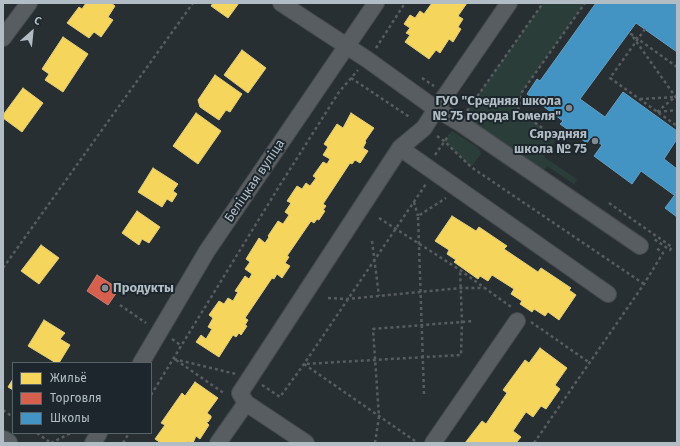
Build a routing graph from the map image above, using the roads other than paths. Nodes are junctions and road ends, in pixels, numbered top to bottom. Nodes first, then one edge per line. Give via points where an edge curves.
1 (29, 3) edge
2 (281, 3) edge
3 (376, 3) edge
4 (508, 3) edge
5 (3, 38) edge
6 (347, 46) junction
7 (438, 106) junction
8 (400, 148) junction
9 (640, 246) dead end
10 (608, 294) dead end
11 (520, 317) road end
12 (142, 362) edge
13 (246, 403) junction
14 (98, 434) edge
15 (3, 441) edge
16 (7, 443) edge
17 (93, 443) edge
18 (218, 443) edge
19 (306, 443) edge
20 (433, 443) edge

1 - 5 street
2 - 6 street
3 - 6 street, Беліцкая вуліца
4 - 7 street
6 - 7 street
6 - 12 street, Беліцкая вуліца via 207,251
7 - 8 street via 424,128
7 - 9 street
8 - 10 street
8 - 13 street via 240,393
11 - 20 street
13 - 18 street
13 - 19 street
14 - 17 street
15 - 16 main road

